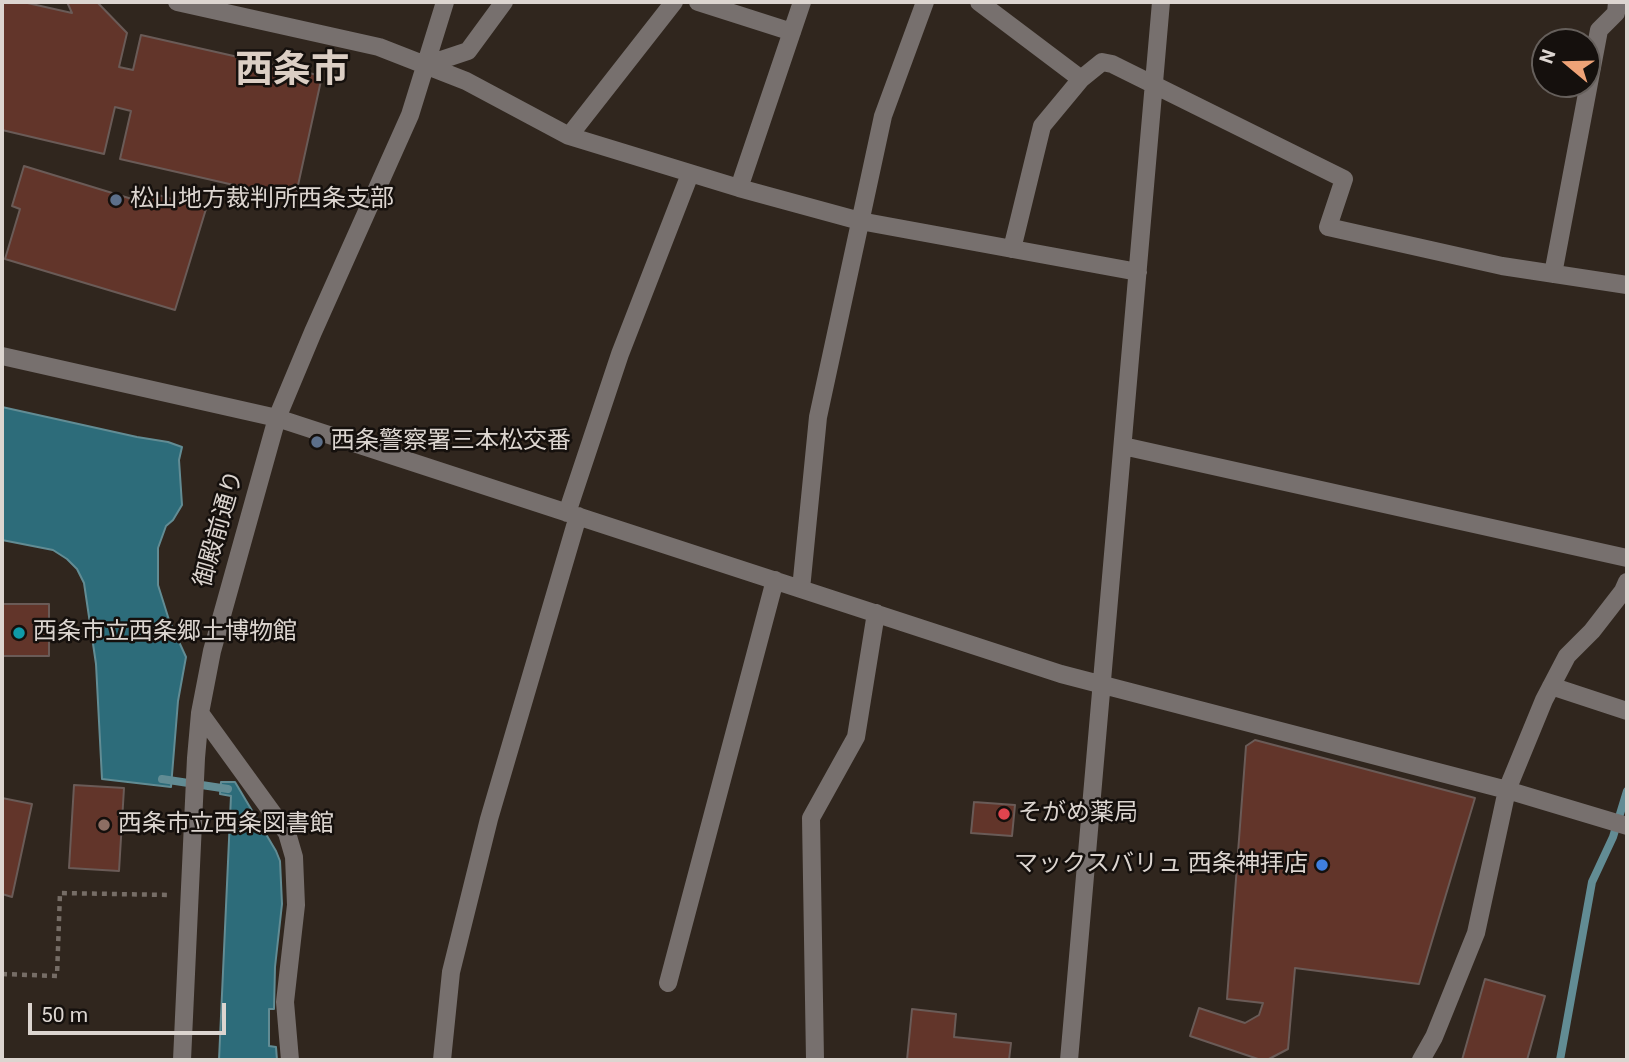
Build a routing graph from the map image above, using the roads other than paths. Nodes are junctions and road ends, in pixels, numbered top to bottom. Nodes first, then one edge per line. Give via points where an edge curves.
1 (177, 2) edge
2 (445, 2) edge
3 (504, 2) edge
4 (674, 2) edge
5 (698, 2) edge
6 (802, 2) edge
7 (925, 2) edge
8 (979, 2) edge
9 (1161, 2) edge
10 (1617, 2) edge
11 (792, 32) junction
12 (426, 65) junction
13 (1081, 79) junction
14 (1154, 85) junction
15 (569, 136) junction
16 (690, 174) junction
17 (739, 188) junction
18 (860, 221) junction
19 (1012, 249) junction
20 (1138, 272) junction
21 (1553, 274) junction
22 (1627, 285) edge
23 (2, 356) edge
24 (277, 418) junction
25 (1123, 446) junction
26 (573, 514) junction
27 (1627, 558) edge
28 (775, 580) junction
29 (1627, 582) edge
30 (801, 589) junction
31 (876, 613) junction
32 (1102, 685) junction
33 (1551, 686) junction
34 (1627, 711) edge
35 (200, 713) junction
36 (1507, 790) junction
37 (1627, 826) edge
38 (668, 984) dead end
39 (182, 1060) edge
40 (291, 1060) edge
41 (442, 1060) edge
42 (816, 1060) edge
43 (1069, 1060) edge
44 (1421, 1060) edge

1 - 12 street via 379,47
2 - 12 street, 御殿前通り
3 - 12 street via 468,51
4 - 15 street
5 - 11 street
6 - 11 street
7 - 18 street via 883,116
8 - 13 street
9 - 14 street
10 - 21 street via 1616,13 1599,30
11 - 17 street
12 - 15 street
12 - 24 street, 御殿前通り via 410,115
13 - 14 street via 1102,62
13 - 19 street via 1042,126
14 - 20 street
14 - 21 street via 1344,179 1328,227
15 - 16 street
16 - 17 street
16 - 26 street via 621,354
17 - 18 street
18 - 19 street
18 - 30 street via 818,417
19 - 20 street
20 - 25 street
21 - 22 street
23 - 24 street
24 - 26 street
24 - 35 street, 御殿前通り via 221,615
25 - 27 street
25 - 32 street
26 - 28 street
26 - 41 street via 451,972
28 - 30 street
28 - 38 street
29 - 33 street via 1592,631 1567,656
30 - 31 street
31 - 32 street
31 - 42 street via 856,737 811,818
32 - 36 street
32 - 43 street
33 - 34 street
33 - 36 street
35 - 39 street, 御殿前通り
35 - 40 street via 287,834 294,857 296,905 285,1002
36 - 37 street
36 - 44 street via 1476,933

